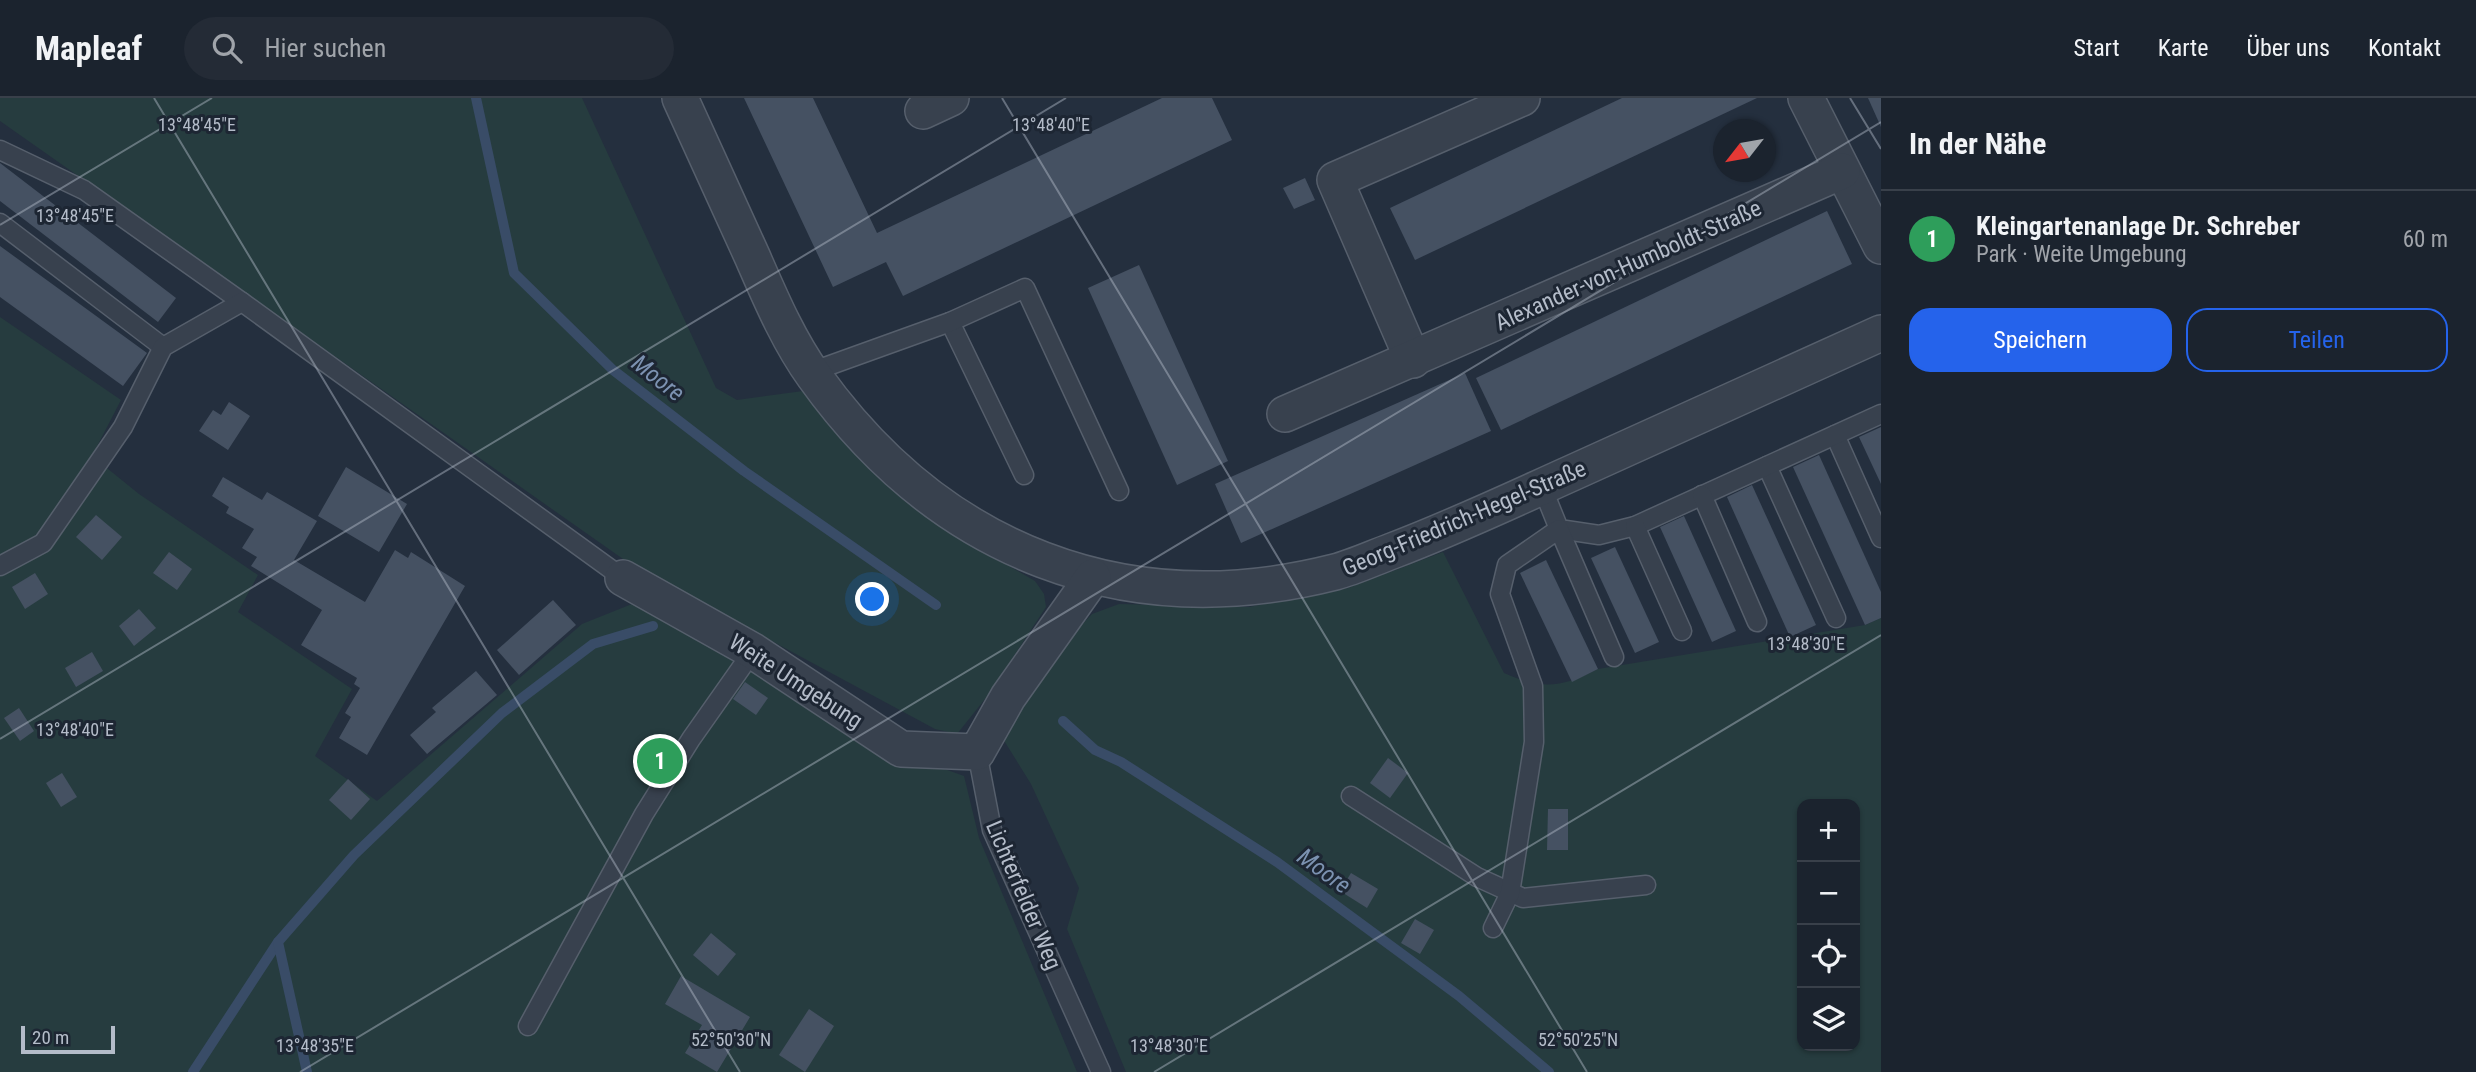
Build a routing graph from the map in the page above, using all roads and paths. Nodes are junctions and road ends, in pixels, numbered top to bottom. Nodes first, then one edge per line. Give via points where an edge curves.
1 (680, 98) edge
2 (1522, 98) edge
3 (1806, 98) edge
4 (0, 150) edge
5 (1842, 171) junction
6 (0, 223) edge
7 (1881, 246) edge
8 (242, 302) junction
9 (950, 322) junction
10 (1881, 333) edge
11 (163, 347) junction
12 (1413, 360) junction
13 (811, 372) junction
14 (1285, 414) dead end
15 (1881, 414) edge
16 (1835, 435) junction
17 (1767, 466) junction
18 (1024, 475) dead end
19 (1542, 487) junction
20 (1119, 491) dead end
21 (1702, 495) junction
22 (1635, 526) junction
23 (1559, 529) junction
24 (1881, 538) edge
25 (0, 566) edge
26 (1093, 577) junction
27 (623, 578) joint
28 (1836, 618) dead end
29 (1757, 622) dead end
30 (1682, 631) dead end
31 (753, 652) junction
32 (1614, 657) dead end
33 (978, 752) junction
34 (1351, 796) dead end
35 (1646, 885) dead end
36 (1510, 893) junction
37 (1493, 928) dead end
38 (528, 1026) dead end
39 (1101, 1072) edge

1 - 13 street, Georg-Friedrich-Hegel-Straße via 781,321
2 - 12 street via 1335,180
3 - 5 street
4 - 8 lane via 84,190
5 - 7 street
5 - 12 street, Alexander-von-Humboldt-Straße
6 - 11 lane
8 - 11 lane
8 - 27 lane
9 - 13 lane
9 - 18 lane
9 - 20 lane via 1025,288
10 - 19 street, Georg-Friedrich-Hegel-Straße
11 - 25 lane via 123,427 43,543
12 - 14 street, Alexander-von-Humboldt-Straße
13 - 26 street, Georg-Friedrich-Hegel-Straße via 885,460 936,502 1003,545
15 - 16 lane
16 - 17 lane
16 - 24 lane
17 - 21 lane
17 - 28 lane
19 - 23 lane
19 - 26 street, Georg-Friedrich-Hegel-Straße via 1337,572 1228,590 1153,588
21 - 22 lane
21 - 29 lane
22 - 23 lane via 1599,535
22 - 30 lane
23 - 32 lane
23 - 36 lane via 1507,565 1500,594 1534,686 1534,742
26 - 33 street via 1007,697
27 - 31 street, Weite Umgebung
31 - 33 street, Weite Umgebung via 901,749
31 - 38 lane via 644,814
33 - 39 lane, Lichterfelder Weg via 992,830
34 - 36 lane via 1477,877
35 - 36 lane via 1523,898
36 - 37 lane

